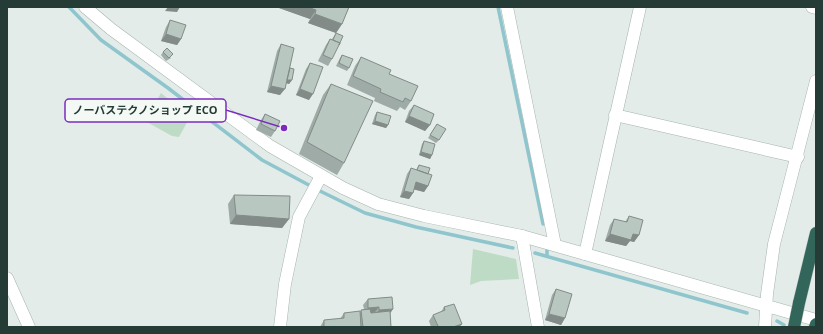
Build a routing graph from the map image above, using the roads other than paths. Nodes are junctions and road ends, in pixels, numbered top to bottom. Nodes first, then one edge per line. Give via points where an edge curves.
1 (85, 7) edge
2 (507, 7) edge
3 (640, 7) edge
4 (812, 7) edge
5 (816, 8) edge
6 (816, 81) edge
7 (615, 115) junction
8 (798, 157) junction
9 (319, 178) junction
10 (816, 233) edge
11 (522, 236) junction
12 (555, 245) junction
13 (585, 254) junction
14 (7, 278) edge
15 (766, 305) junction
16 (816, 320) edge
17 (816, 324) edge
18 (29, 327) edge
19 (280, 327) edge
20 (538, 327) edge
21 (765, 327) edge
22 (794, 327) edge
23 (815, 327) edge

1 - 9 street via 110,29 270,146
2 - 12 street
3 - 7 street
4 - 5 street
6 - 8 street
7 - 8 street
7 - 13 street
8 - 15 street via 774,244
9 - 11 street via 378,204
9 - 19 street via 299,217 285,284
10 - 22 highway, bridge
11 - 12 street
11 - 20 street
12 - 13 street
13 - 15 street
14 - 18 street
15 - 16 street
15 - 21 street
17 - 23 highway

